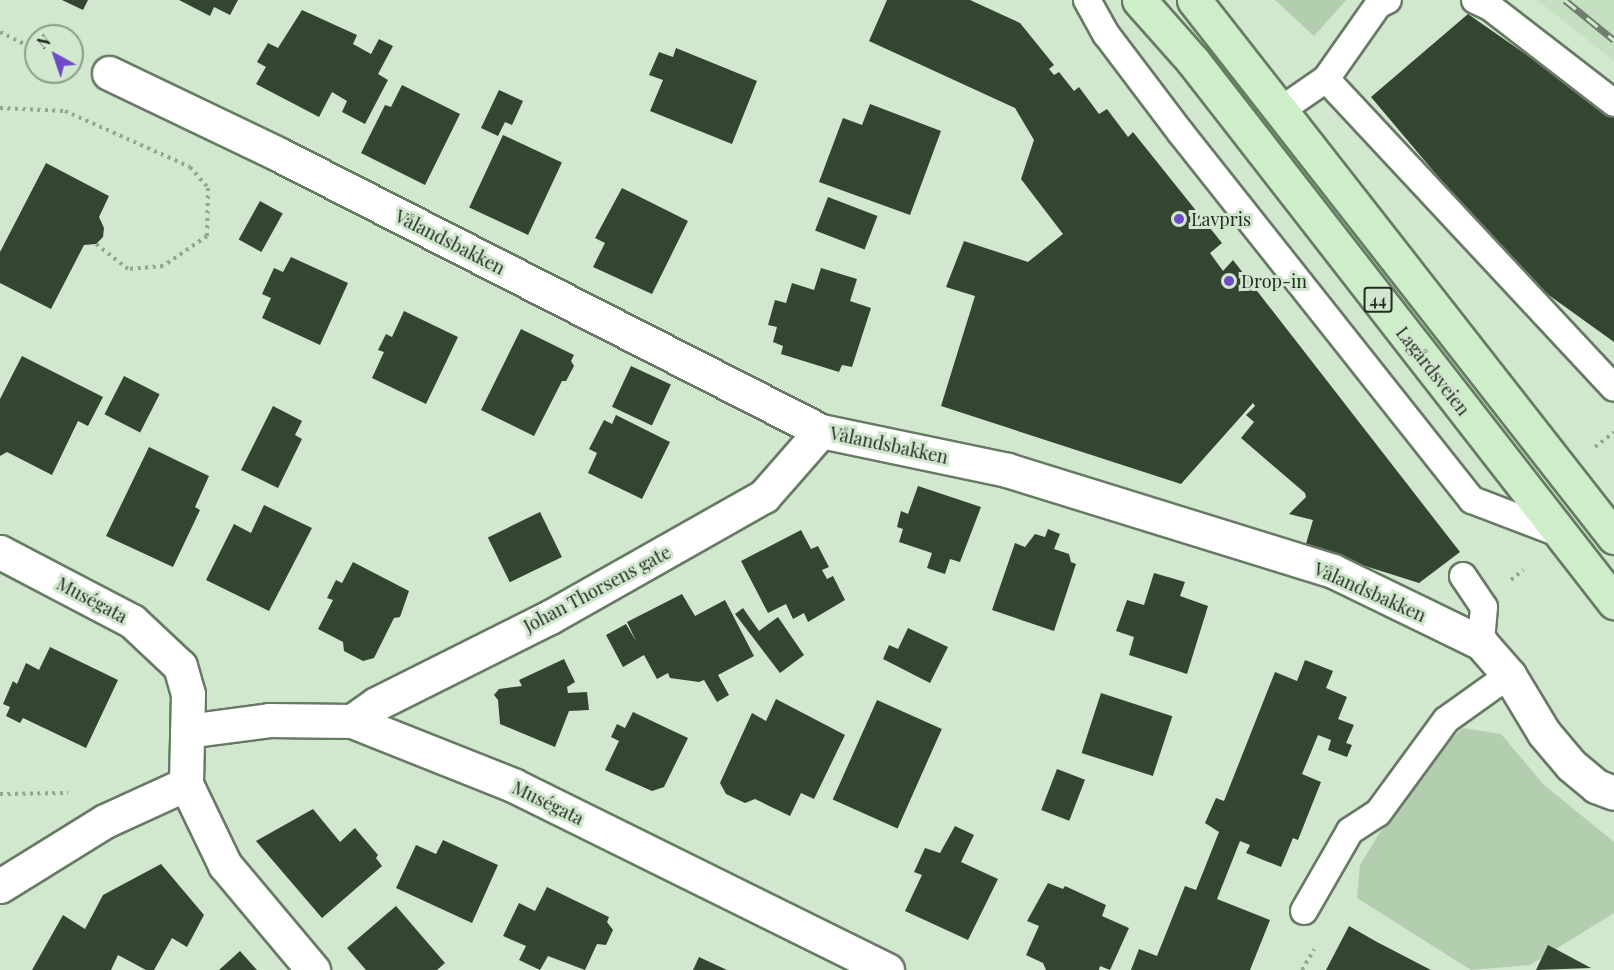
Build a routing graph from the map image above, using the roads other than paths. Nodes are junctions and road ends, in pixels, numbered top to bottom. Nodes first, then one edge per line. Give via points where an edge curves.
1 (1087, 0) edge
2 (1138, 0) edge
3 (1194, 0) edge
4 (1388, 0) edge
5 (1475, 0) edge
6 (109, 74) dead end
7 (1326, 79) junction
8 (1614, 103) edge
9 (1281, 110) junction
10 (1614, 388) edge
11 (821, 431) junction
12 (1558, 533) junction
13 (1614, 537) edge
14 (0, 552) edge
15 (1463, 576) dead end
16 (1614, 602) edge
17 (1481, 644) junction
18 (1509, 675) junction
19 (352, 721) junction
20 (187, 731) junction
21 (186, 784) junction
22 (1614, 793) edge
23 (0, 886) edge
24 (1304, 911) dead end
25 (313, 970) edge
26 (887, 970) edge

1 - 12 lane via 1106,34 1181,133 1472,500
2 - 12 main road, Lagårdsveien / 44 via 1193,61
3 - 9 main road, 44
4 - 7 lane via 1378,5
5 - 8 lane via 1490,7
6 - 11 street, Vålandsbakken via 278,154
7 - 9 lane
7 - 10 lane
9 - 13 main road, 44
11 - 17 street, Vålandsbakken via 1007,470 1333,571
11 - 19 street, Johan Thorsens gate via 764,496 550,616 376,704
12 - 16 main road, Lagårdsveien / 44
14 - 20 street, Muségata via 132,621 180,666 188,694
15 - 17 lane via 1484,607
17 - 18 street, Vålandsbakken
18 - 22 street, Vålandsbakken via 1544,733 1571,765 1596,786
18 - 24 lane via 1446,720 1378,813 1350,831
19 - 20 street, Muségata via 269,720
19 - 26 street, Muségata via 515,786
20 - 21 street, Muségata
21 - 23 street via 105,820
21 - 25 street via 225,866

